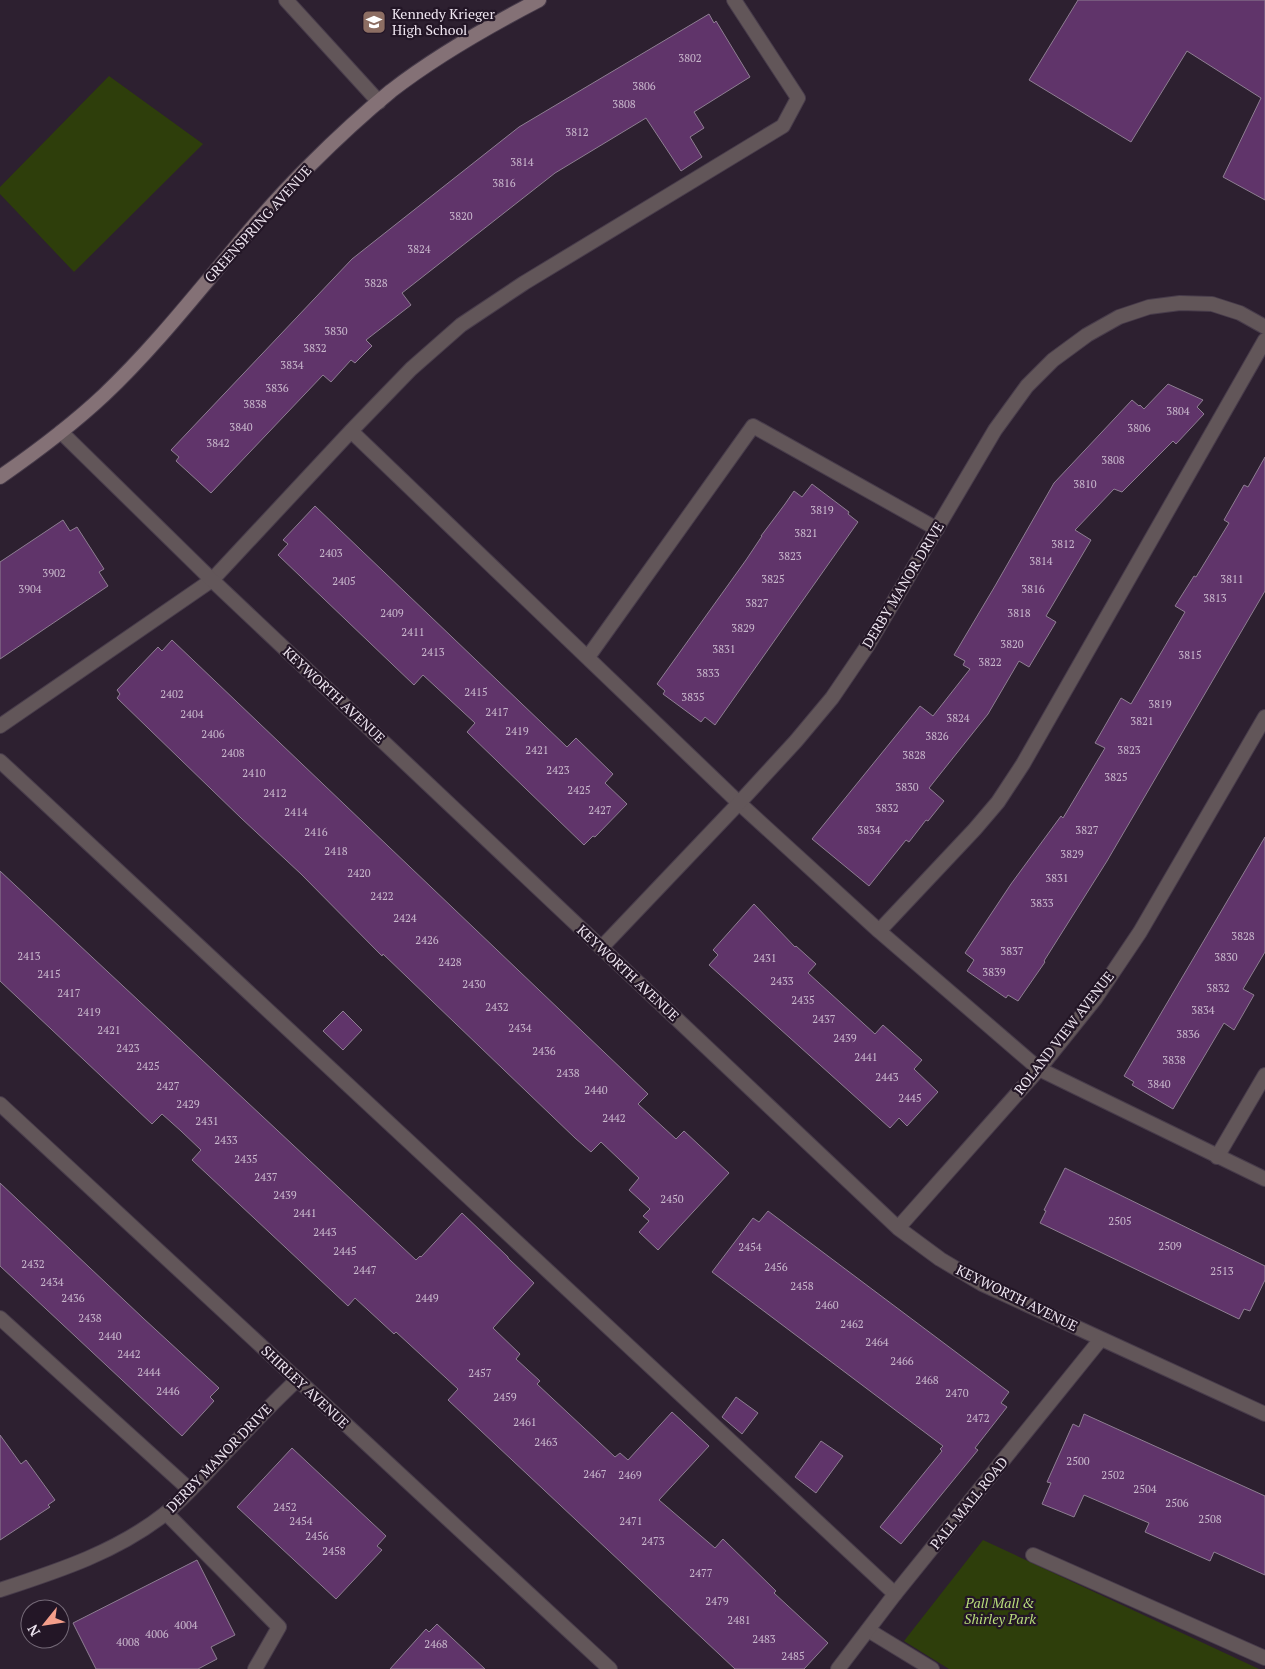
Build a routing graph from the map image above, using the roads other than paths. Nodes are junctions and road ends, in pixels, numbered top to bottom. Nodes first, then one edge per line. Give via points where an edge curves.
1 (286, 0) edge
2 (539, 0) edge
3 (734, 0) edge
4 (379, 102) junction
5 (1265, 327) edge
6 (1265, 340) edge
7 (351, 431) junction
8 (61, 432) junction
9 (0, 477) edge
10 (937, 529) junction
11 (212, 580) junction
12 (588, 657) junction
13 (1265, 717) edge
14 (0, 726) edge
15 (0, 761) edge
16 (740, 803) junction
17 (879, 931) junction
18 (601, 948) junction
19 (1038, 1069) junction
20 (1265, 1075) edge
21 (0, 1104) edge
22 (1217, 1156) junction
23 (1265, 1180) edge
24 (898, 1228) junction
25 (0, 1318) edge
26 (1101, 1339) junction
27 (297, 1380) junction
28 (1265, 1414) edge
29 (190, 1490) junction
30 (166, 1513) junction
31 (1033, 1555) dead end
32 (0, 1590) edge
33 (896, 1594) junction
34 (868, 1630) junction
35 (1265, 1658) edge
36 (255, 1669) edge
37 (610, 1669) edge
38 (838, 1669) edge
39 (932, 1669) edge

1 - 4 street
2 - 4 main road, GREENSPRING AVENUE via 448,52
3 - 7 street via 798,98 783,126 524,283 461,325 411,369
4 - 8 main road, GREENSPRING AVENUE via 310,165 268,209 149,349 104,395
5 - 10 street, DERBY MANOR DRIVE via 1240,313 1212,304 1180,303 1149,307 1119,317 1087,335 1053,360 1027,386 995,430
6 - 17 street via 1023,764 981,822
7 - 11 street
7 - 12 street
8 - 9 main road, GREENSPRING AVENUE
8 - 11 street, KEYWORTH AVENUE
10 - 12 street via 753,426
10 - 16 street, DERBY MANOR DRIVE via 868,645 832,698
11 - 14 street
11 - 18 street, KEYWORTH AVENUE
12 - 16 street
13 - 19 street, ROLAND VIEW AVENUE via 1140,932 1094,999
15 - 33 street
16 - 17 street
16 - 18 street, DERBY MANOR DRIVE
17 - 19 street
18 - 24 street, KEYWORTH AVENUE
19 - 22 street
19 - 24 street, ROLAND VIEW AVENUE
20 - 22 street
21 - 27 street, SHIRLEY AVENUE
22 - 23 street
24 - 26 street, KEYWORTH AVENUE via 982,1284
25 - 29 street
26 - 28 street, KEYWORTH AVENUE
26 - 33 street, PALL MALL ROAD
27 - 29 street, DERBY MANOR DRIVE
27 - 37 street, SHIRLEY AVENUE
29 - 30 street, DERBY MANOR DRIVE
30 - 32 street, DERBY MANOR DRIVE via 98,1554
30 - 36 street via 279,1627
31 - 35 street
33 - 34 street, PALL MALL ROAD
34 - 38 street, PALL MALL ROAD
34 - 39 street

